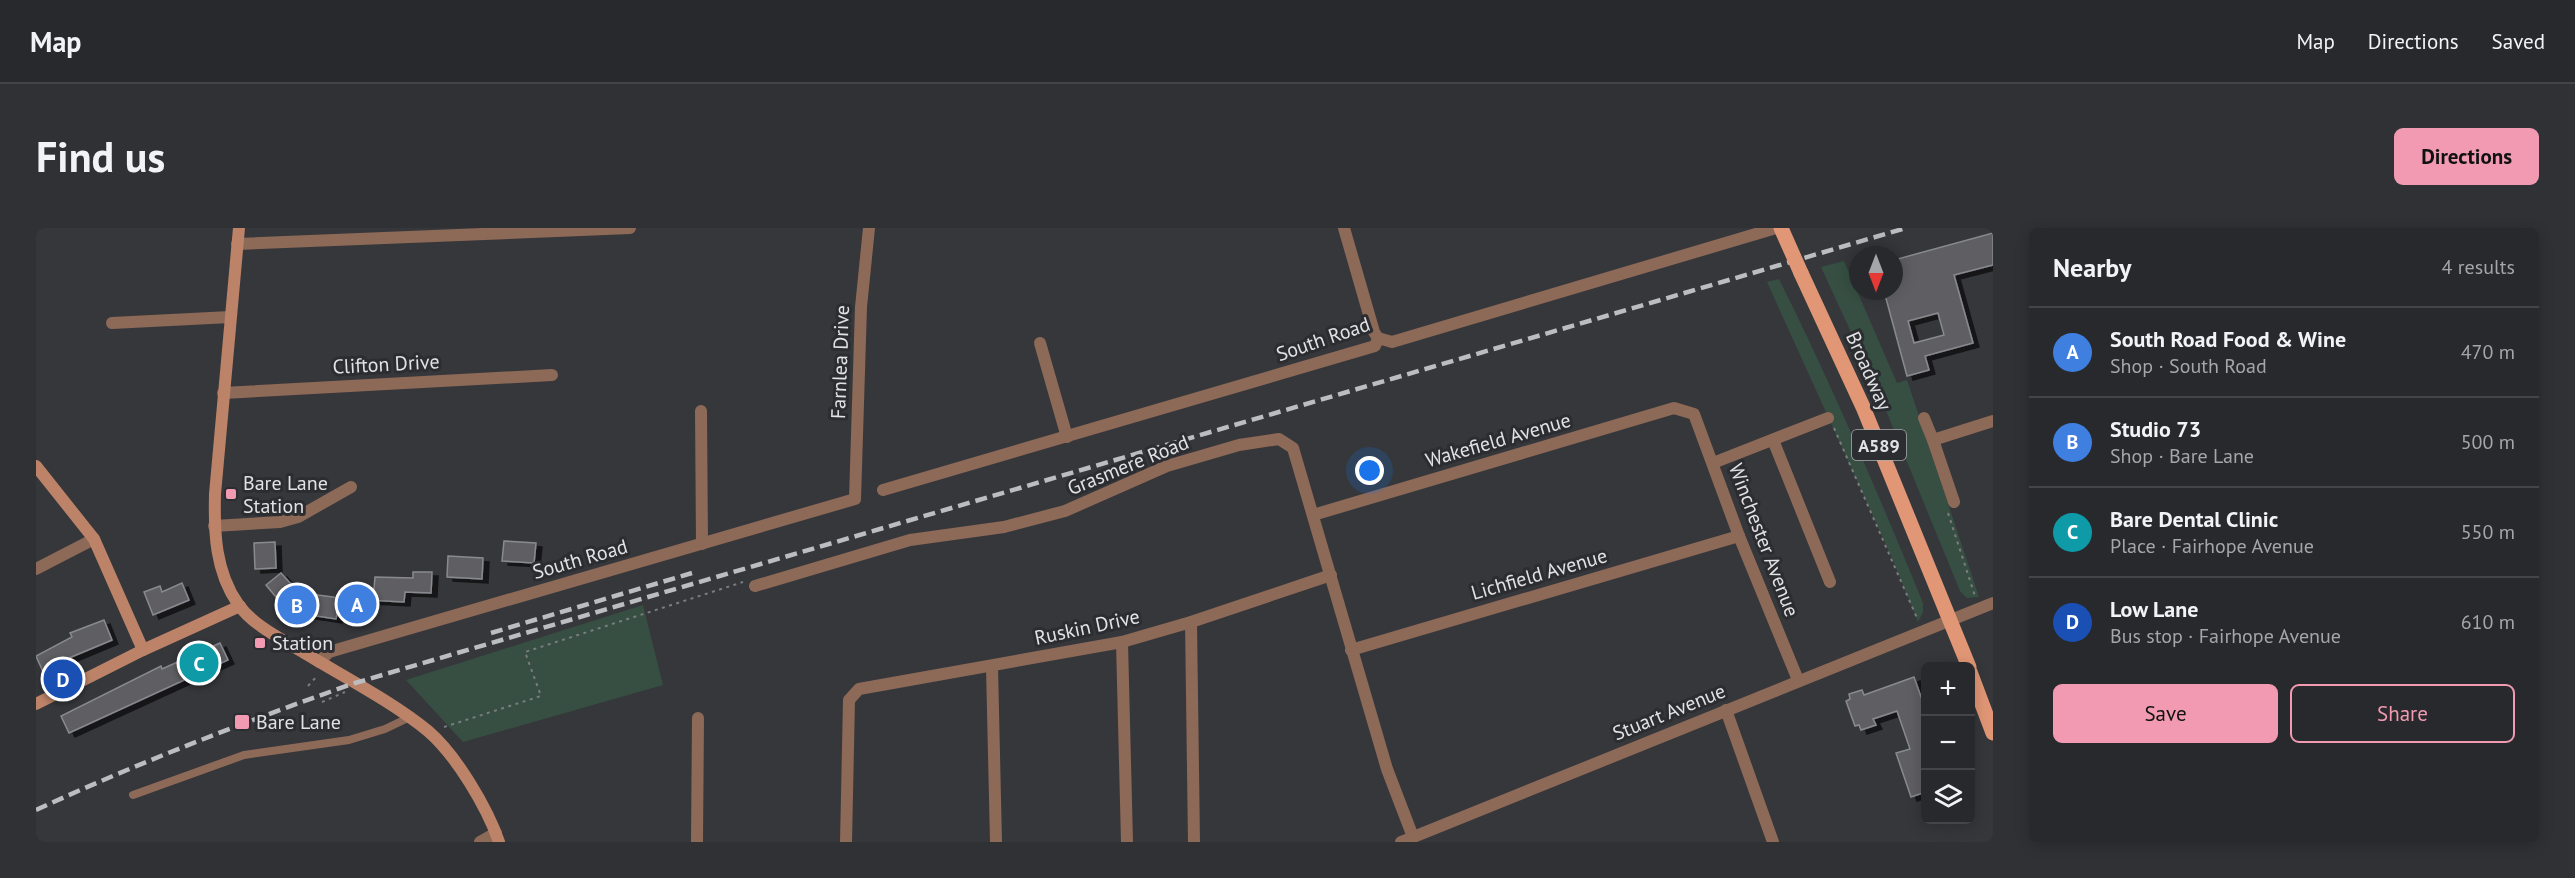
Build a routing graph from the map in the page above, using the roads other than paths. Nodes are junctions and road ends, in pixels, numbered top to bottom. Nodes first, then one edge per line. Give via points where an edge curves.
1 (239, 228) edge
2 (630, 228) edge
3 (869, 228) edge
4 (1344, 228) edge
5 (1778, 228) edge
6 (529, 230) edge
7 (237, 244) junction
8 (230, 317) junction
9 (112, 323) dead end
10 (1378, 338) junction
11 (1040, 343) dead end
12 (552, 375) dead end
13 (223, 393) junction
14 (701, 411) dead end
15 (1694, 414) joint
16 (1828, 418) road end
17 (1924, 418) dead end
18 (1993, 421) edge
19 (1067, 437) junction
20 (1773, 440) junction
21 (1933, 440) junction
22 (1713, 463) junction
23 (36, 466) edge
24 (351, 487) dead end
25 (883, 490) dead end
26 (855, 499) joint
27 (1954, 502) road end
28 (1313, 515) junction
29 (214, 526) junction
30 (1739, 536) junction
31 (94, 538) junction
32 (702, 544) junction
33 (36, 569) edge
34 (1330, 575) junction
35 (1830, 582) dead end
36 (755, 586) road end
37 (1993, 603) edge
38 (240, 606) junction
39 (1951, 619) junction
40 (1191, 622) junction
41 (1122, 642) junction
42 (143, 650) junction
43 (1351, 650) junction
44 (319, 662) junction
45 (1967, 662) edge
46 (992, 667) junction
47 (1798, 680) junction
48 (1975, 683) edge
49 (36, 704) edge
50 (1725, 710) junction
51 (408, 718) junction
52 (698, 718) dead end
53 (1993, 733) edge
54 (133, 795) dead end
55 (497, 837) edge
56 (1407, 840) edge
57 (480, 842) edge
58 (697, 842) edge
59 (846, 842) edge
60 (996, 842) edge
61 (1127, 842) edge
62 (1194, 842) edge
63 (1773, 842) edge

1 - 7 main road
2 - 6 street
3 - 26 street, Farnlea Drive via 861,307
4 - 10 street
5 - 10 street, South Road via 1392,342
5 - 39 main road, Broadway / A589, bridge via 1863,406
6 - 7 street
7 - 8 main road
8 - 9 street
8 - 13 main road
10 - 19 street, South Road via 1375,346
11 - 19 street
12 - 13 street, Clifton Drive
13 - 29 main road
14 - 32 street
15 - 22 street, Winchester Avenue
15 - 28 street, Wakefield Avenue via 1674,408
16 - 20 street
17 - 21 street
18 - 21 street
19 - 25 street, South Road
20 - 22 street
20 - 35 street
21 - 27 street
22 - 30 street, Winchester Avenue
23 - 31 main road
24 - 29 street via 298,517 280,522
26 - 32 street, South Road
28 - 34 street, Grasmere Road
28 - 36 street, Grasmere Road via 1293,448 1279,439 1239,445 1167,466 1065,511 1004,527 910,540
29 - 38 main road via 219,564 228,589
30 - 43 street, Lichfield Avenue
30 - 47 street, Winchester Avenue
31 - 33 street
31 - 42 main road
32 - 44 street, South Road via 329,652
34 - 40 street, Ruskin Drive
34 - 43 street, Grasmere Road
37 - 39 street, Stuart Avenue
38 - 42 main road
38 - 44 main road via 273,634
39 - 45 main road, Broadway / A589
39 - 47 street, Stuart Avenue
40 - 41 street, Ruskin Drive
40 - 62 street
41 - 46 street, Ruskin Drive
41 - 61 street
42 - 49 main road
43 - 56 street, Grasmere Road
44 - 51 main road
46 - 59 street, Ruskin Drive via 859,689 849,700
46 - 60 street
47 - 50 street, Stuart Avenue
48 - 53 main road
50 - 56 street, Stuart Avenue
50 - 63 street
51 - 54 lane via 349,740 244,755
51 - 55 main road via 428,732 464,773
52 - 58 street
55 - 57 street

